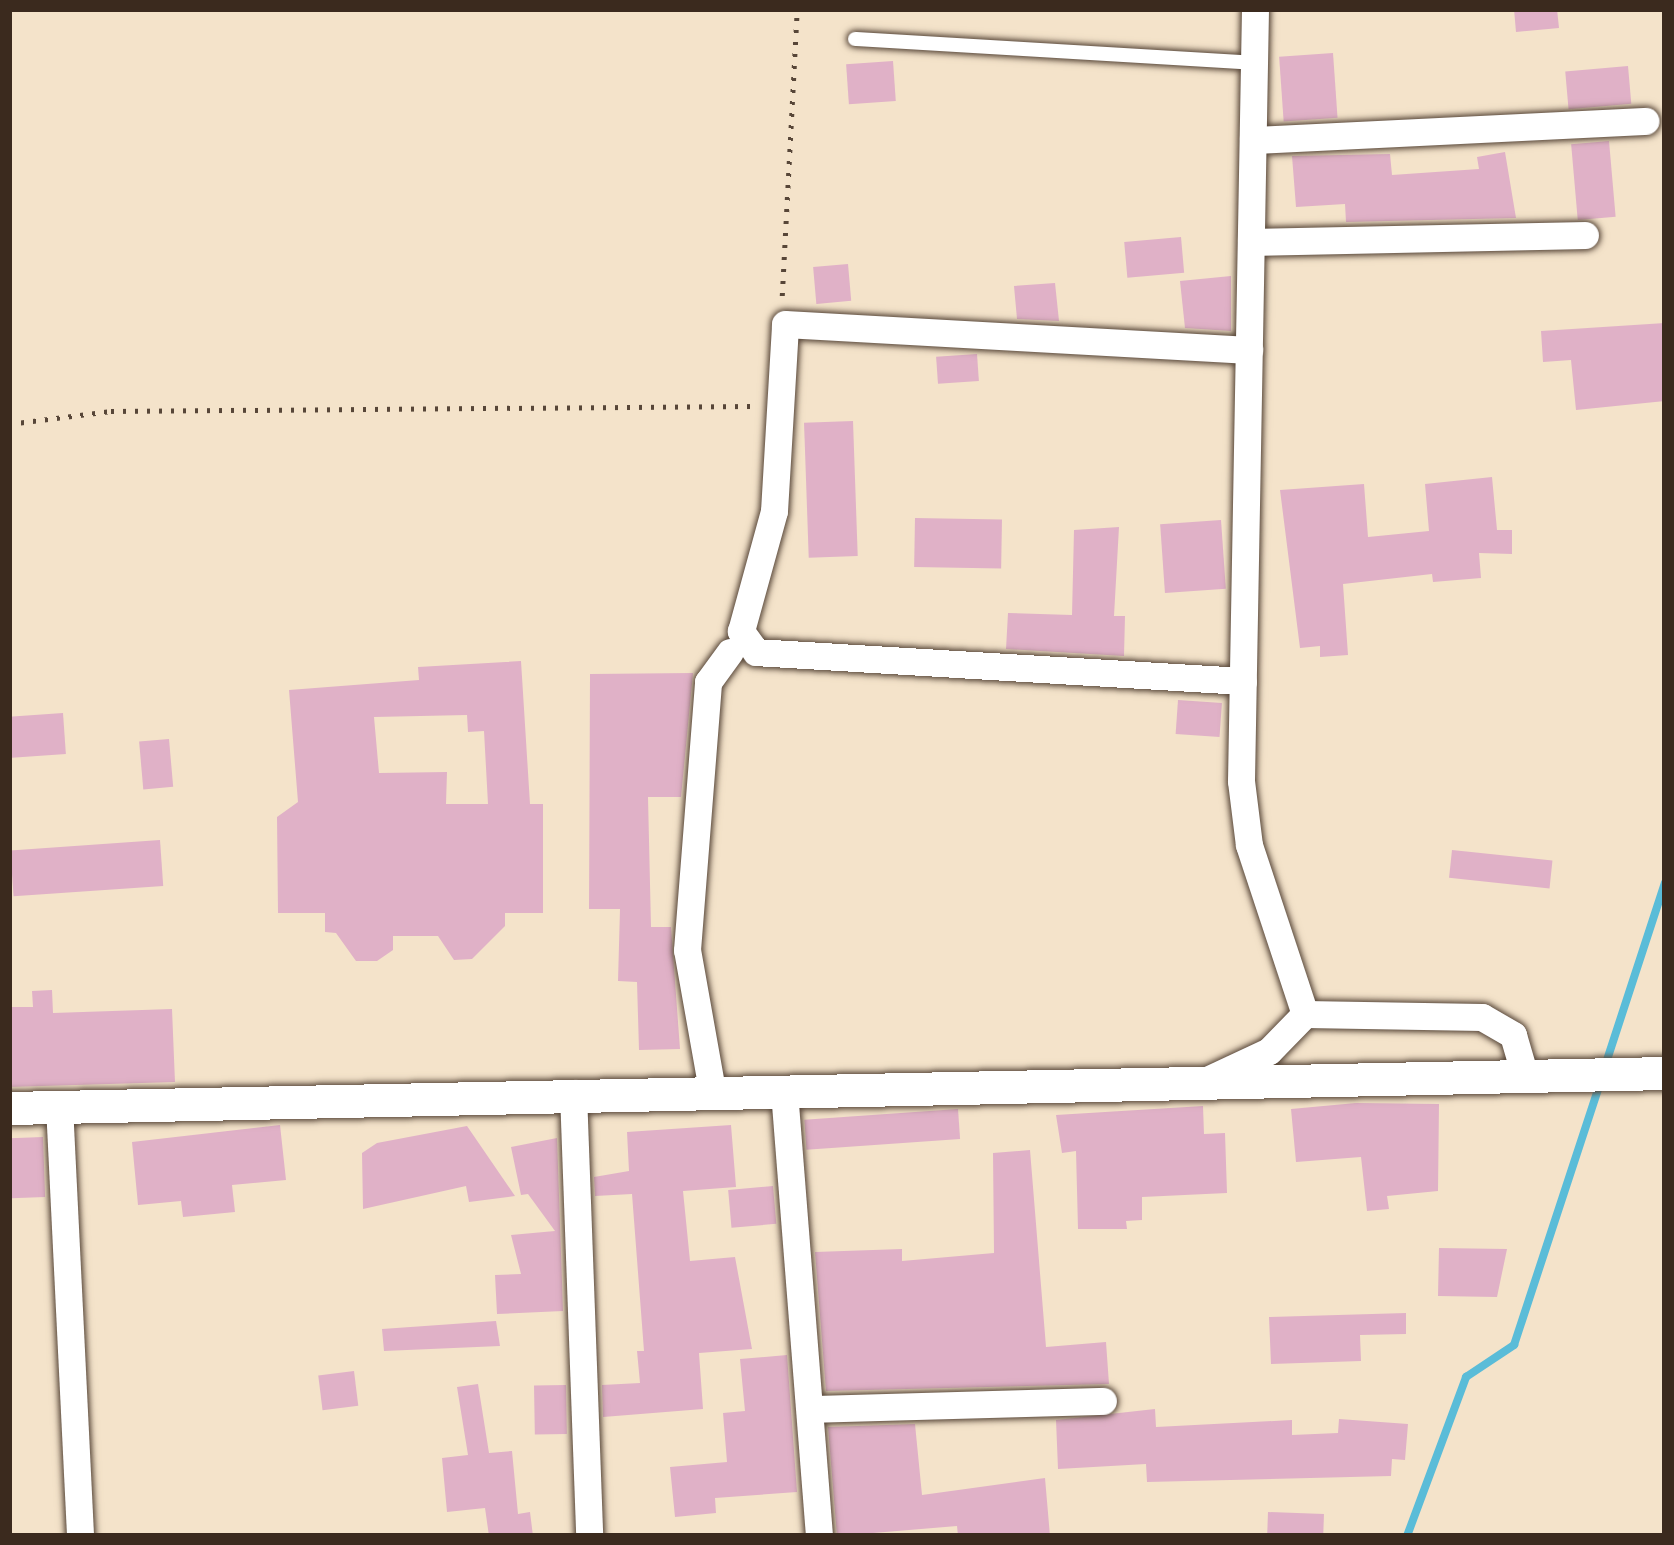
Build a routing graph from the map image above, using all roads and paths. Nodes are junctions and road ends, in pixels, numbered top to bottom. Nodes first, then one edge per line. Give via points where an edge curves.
1 (797, 9) edge
2 (1255, 9) edge
3 (855, 39) dead end
4 (1254, 62) junction
5 (1646, 121) dead end
6 (1252, 140) junction
7 (1585, 235) dead end
8 (1251, 242) junction
9 (784, 325) junction
10 (1249, 350) junction
11 (780, 405) junction
12 (9, 424) edge
13 (730, 652) dead end
14 (1243, 681) junction
15 (1304, 1014) junction
16 (1665, 1073) edge
17 (1525, 1076) junction
18 (1198, 1084) junction
19 (712, 1090) junction
20 (784, 1091) junction
21 (573, 1093) junction
22 (59, 1105) junction
23 (9, 1108) edge
24 (1103, 1401) dead end
25 (811, 1409) junction
26 (80, 1536) edge
27 (589, 1536) edge
28 (819, 1536) edge

1 - 9 path via 779,261
2 - 4 street
3 - 4 lane
4 - 6 street
5 - 6 street
6 - 8 street
7 - 8 street
8 - 10 street
9 - 10 street
9 - 11 street
10 - 14 street
11 - 12 path via 111,411
11 - 14 street via 775,511 740,631 756,652
13 - 19 street via 708,682 687,950
14 - 15 street via 1249,845
15 - 17 street via 1482,1017 1514,1036
15 - 18 street via 1269,1051
16 - 17 street
17 - 18 street
18 - 20 street
19 - 20 street
19 - 21 street
20 - 25 street
21 - 22 street
21 - 27 street
22 - 23 street
22 - 26 street
24 - 25 street
25 - 28 street

